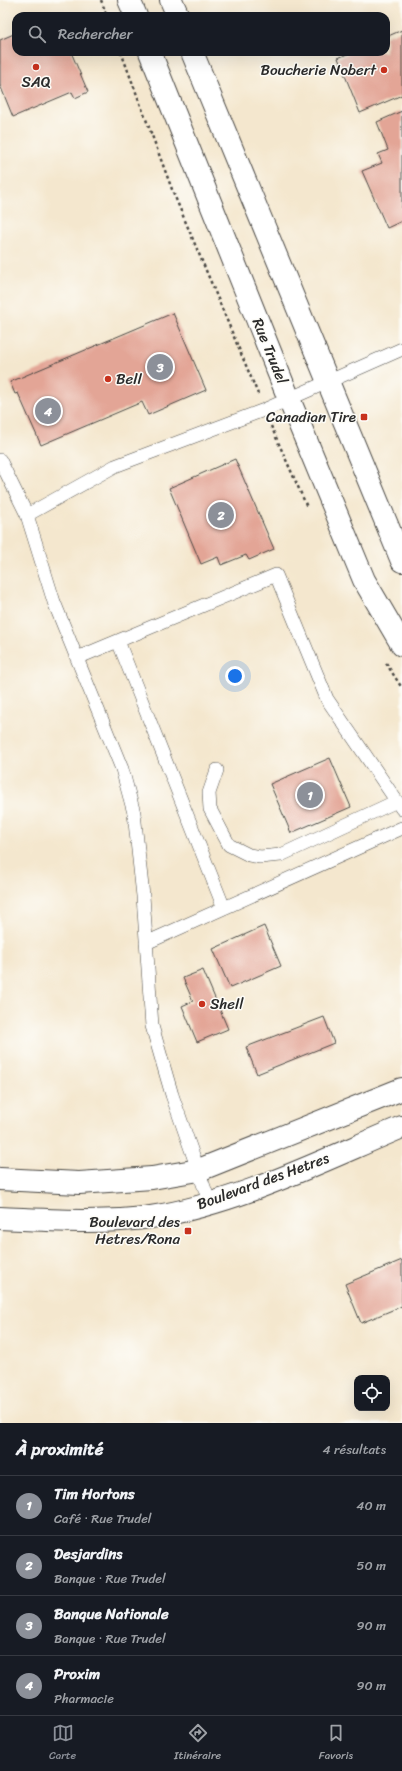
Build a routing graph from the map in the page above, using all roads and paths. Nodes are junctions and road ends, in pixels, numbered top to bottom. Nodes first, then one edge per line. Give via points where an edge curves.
1 (101, 0) edge
2 (129, 0) edge
3 (171, 0) edge
4 (106, 12) edge
5 (134, 12) edge
6 (176, 12) edge
7 (122, 56) edge
8 (152, 56) edge
9 (194, 56) edge
10 (402, 349) edge
11 (328, 381) junction
12 (253, 382) dead end
13 (289, 399) junction
14 (0, 460) edge
15 (27, 515) junction
16 (402, 561) edge
17 (118, 641) junction
18 (402, 645) edge
19 (77, 658) junction
20 (216, 770) dead end
21 (399, 805) edge
22 (402, 828) edge
23 (224, 908) junction
24 (146, 943) junction
25 (402, 1089) edge
26 (402, 1127) edge
27 (199, 1170) junction
28 (0, 1179) edge
29 (210, 1204) junction
30 (0, 1218) edge

1 - 4 path
2 - 5 main road
3 - 6 main road
7 - 12 path via 173,192
8 - 13 main road, Rue Trudel
9 - 11 main road
10 - 11 lane
11 - 13 lane
11 - 16 main road
13 - 15 lane via 115,466
13 - 18 main road, Rue Trudel via 364,580
14 - 15 lane
15 - 19 lane via 54,602
17 - 19 lane
17 - 21 lane via 276,575 327,699
17 - 23 lane
19 - 24 lane via 122,768 134,813
20 - 21 lane via 209,793 210,809 229,845 249,855 281,855
22 - 23 lane
23 - 24 lane
24 - 27 lane via 152,1026 172,1095
25 - 27 main road
26 - 29 main road, Boulevard des Hetres
27 - 28 main road via 152,1178 79,1183
27 - 29 lane
29 - 30 main road, Boulevard des Hetres via 151,1217 89,1222

